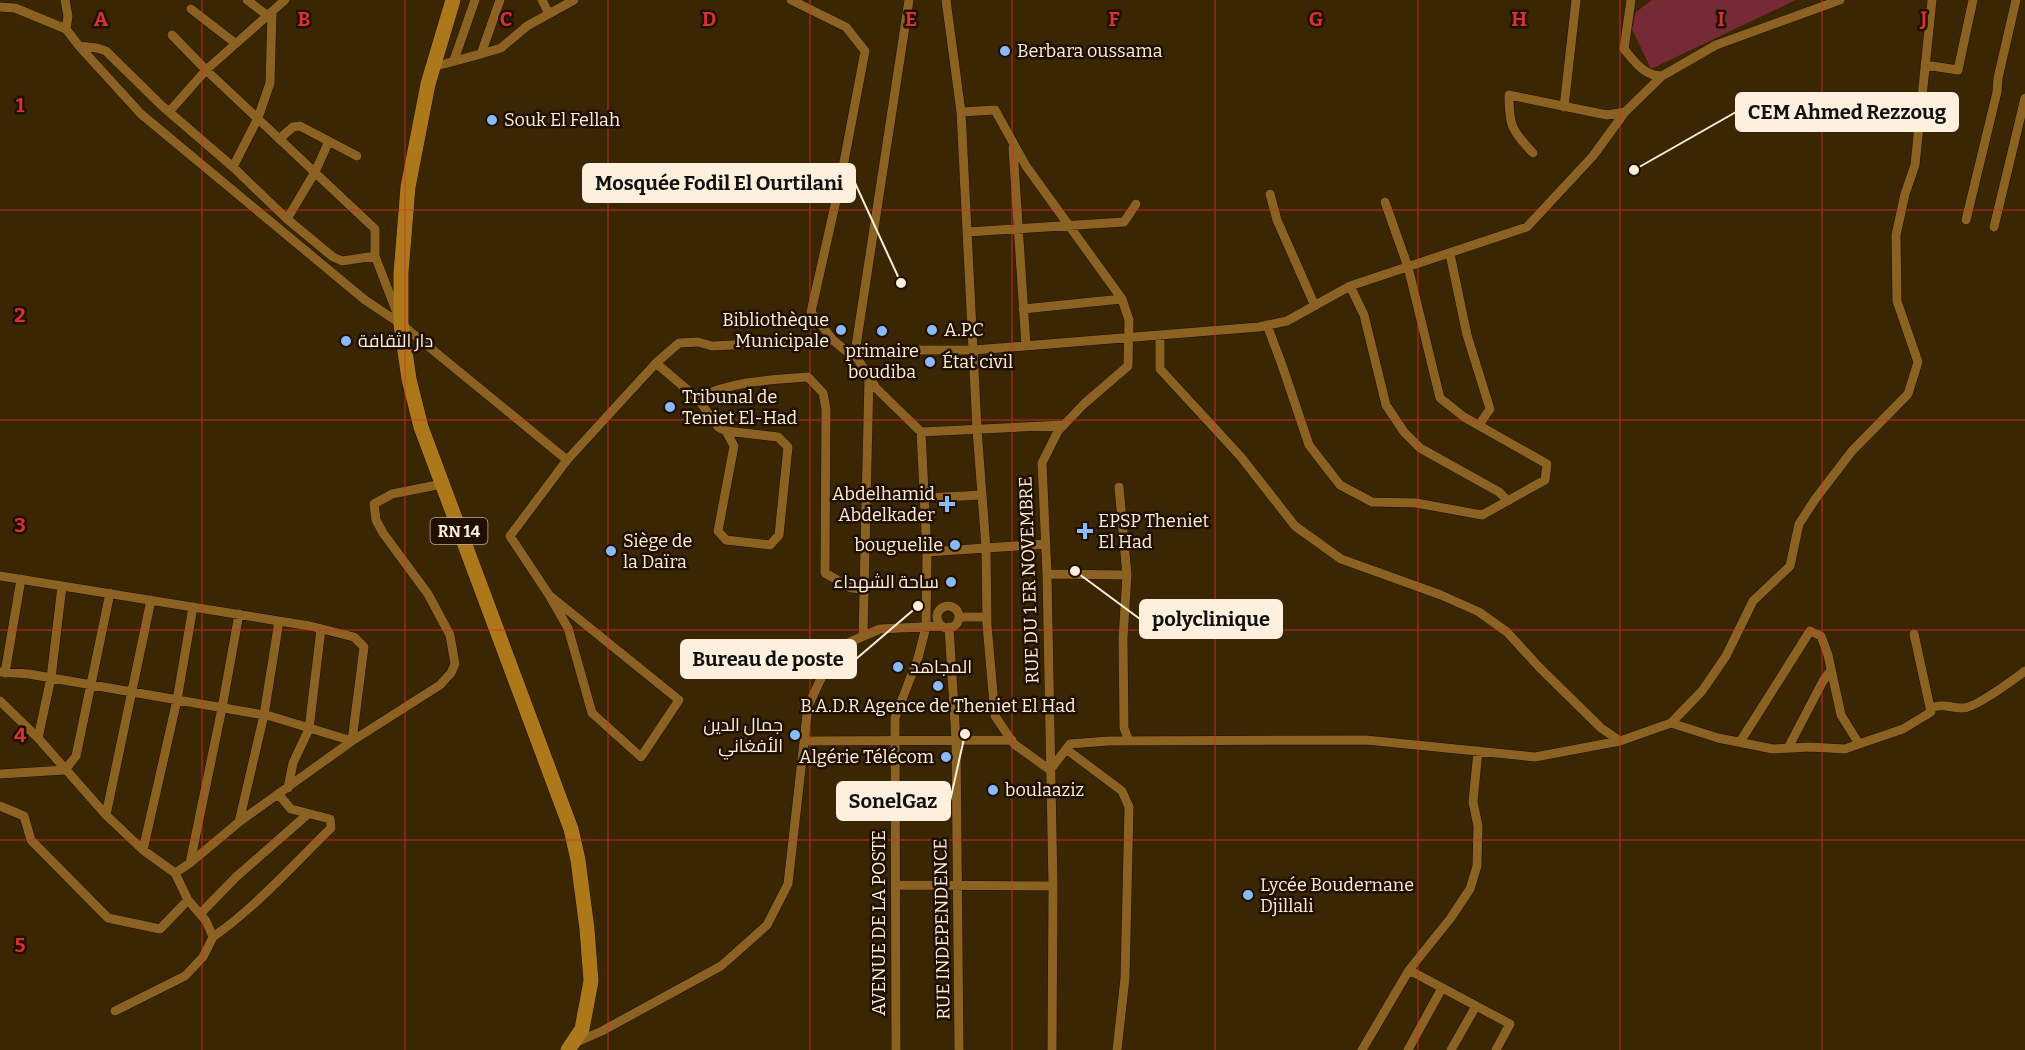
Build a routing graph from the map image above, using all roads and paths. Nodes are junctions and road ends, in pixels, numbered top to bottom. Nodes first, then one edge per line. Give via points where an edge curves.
1 (65, 0) edge
2 (247, 0) edge
3 (285, 0) edge
4 (453, 0) edge
5 (475, 0) edge
6 (500, 0) edge
7 (542, 0) edge
8 (574, 0) edge
9 (790, 0) edge
10 (909, 0) edge
11 (946, 0) edge
12 (1576, 0) edge
13 (1631, 0) edge
14 (1840, 0) edge
15 (1932, 0) edge
16 (1973, 0) edge
17 (2016, 0) edge
18 (0, 7) edge
19 (191, 9) dead end
20 (549, 14) junction
21 (270, 15) junction
22 (66, 28) junction
23 (172, 35) dead end
24 (235, 43) junction
25 (79, 45) junction
26 (480, 54) junction
27 (454, 60) junction
28 (1925, 65) junction
29 (433, 66) junction
30 (206, 70) junction
31 (1662, 76) junction
32 (2025, 98) edge
33 (1564, 107) junction
34 (169, 112) junction
35 (961, 112) junction
36 (1625, 112) junction
37 (258, 118) junction
38 (279, 139) junction
39 (329, 141) junction
40 (1013, 143) junction
41 (1533, 153) dead end
42 (357, 156) dead end
43 (233, 167) junction
44 (315, 172) junction
45 (1270, 194) dead end
46 (1385, 202) dead end
47 (1136, 204) dead end
48 (287, 219) junction
49 (1966, 220) dead end
50 (1069, 225) junction
51 (1994, 227) dead end
52 (1019, 228) junction
53 (968, 232) junction
54 (1450, 254) junction
55 (375, 256) junction
56 (1408, 267) junction
57 (1350, 286) junction
58 (1122, 299) junction
59 (1315, 306) junction
60 (1023, 309) junction
61 (401, 324) junction
62 (1267, 325) junction
63 (1161, 335) junction
64 (1129, 338) junction
65 (833, 340) junction
66 (1026, 346) junction
67 (974, 350) junction
68 (857, 353) junction
69 (656, 363) junction
70 (868, 377) junction
71 (697, 398) junction
72 (1064, 425) junction
73 (1479, 425) junction
74 (977, 429) junction
75 (726, 431) junction
76 (921, 432) junction
77 (567, 460) junction
78 (442, 484) junction
79 (1119, 487) dead end
80 (982, 495) junction
81 (925, 498) junction
82 (1508, 501) junction
83 (1046, 544) junction
84 (986, 548) junction
85 (927, 552) junction
86 (1047, 574) junction
87 (1127, 575) junction
88 (0, 576) edge
89 (21, 579) junction
90 (62, 586) junction
91 (864, 589) junction
92 (110, 593) junction
93 (549, 595) junction
94 (151, 600) junction
95 (193, 607) junction
96 (239, 614) junction
97 (959, 617) junction
98 (987, 617) junction
99 (279, 621) junction
100 (926, 627) junction
101 (945, 627) junction
102 (321, 629) junction
103 (1914, 634) dead end
104 (863, 636) junction
105 (1831, 670) junction
106 (2025, 671) edge
107 (3, 673) edge
108 (51, 678) junction
109 (91, 685) junction
110 (131, 692) junction
111 (177, 699) junction
112 (0, 701) edge
113 (222, 708) junction
114 (1930, 708) junction
115 (264, 715) junction
116 (1671, 723) junction
117 (309, 729) junction
118 (38, 738) junction
119 (895, 740) junction
120 (956, 740) junction
121 (1012, 740) junction
122 (352, 741) junction
123 (805, 741) junction
124 (1129, 741) junction
125 (1620, 741) junction
126 (1740, 742) junction
127 (1859, 744) junction
128 (1788, 748) junction
129 (1066, 749) junction
130 (1478, 751) junction
131 (65, 770) junction
132 (1050, 770) junction
133 (0, 774) edge
134 (288, 788) junction
135 (279, 795) junction
136 (0, 806) edge
137 (308, 814) junction
138 (106, 815) junction
139 (239, 822) junction
140 (143, 850) junction
141 (190, 863) junction
142 (175, 873) junction
143 (896, 885) junction
144 (958, 885) junction
145 (1053, 886) junction
146 (188, 900) junction
147 (200, 914) junction
148 (213, 937) junction
149 (1409, 970) junction
150 (1442, 988) junction
151 (1476, 1006) junction
152 (115, 1011) dead end
153 (567, 1048) edge
154 (896, 1050) edge
155 (959, 1050) edge
156 (1052, 1050) edge
157 (1118, 1050) edge
158 (1362, 1050) edge
159 (1408, 1050) edge
160 (1451, 1050) edge
161 (1496, 1050) edge

1 - 22 street
2 - 21 street
3 - 21 street
4 - 29 main road, RN 14
5 - 27 street
6 - 26 street
7 - 20 street
8 - 20 street
9 - 65 street via 846,27 865,51 812,312
10 - 68 street
11 - 35 street
12 - 33 street
13 - 31 street via 1624,49 1646,72
14 - 31 street via 1716,45
15 - 28 street
16 - 28 street via 1958,70
17 - 49 street
18 - 22 street via 15,8
19 - 24 street
20 - 26 street via 501,48
21 - 24 street
21 - 37 street via 270,83
22 - 25 street
23 - 30 street
24 - 30 street
25 - 34 street via 106,51
25 - 61 street via 141,114 365,300
26 - 27 street
27 - 29 street
28 - 116 street via 1915,165 1896,235 1897,301 1918,362 1908,394 1852,451 1816,498 1799,524 1790,566 1753,601 1702,691
29 - 61 main road, RN 14 via 408,187
30 - 34 street
30 - 37 street
31 - 36 street
32 - 51 street
33 - 36 street via 1607,115
33 - 41 street via 1509,95 1513,131
34 - 43 street
35 - 40 street, RUE DU 1 ER NOVEMBRE via 995,110
35 - 53 street
36 - 54 street via 1593,156 1527,227
37 - 38 street
37 - 43 street
38 - 39 street via 300,126
38 - 44 street
39 - 42 street
39 - 44 street
40 - 50 street, RUE DU 1 ER NOVEMBRE
40 - 52 street
43 - 48 street
44 - 48 street
44 - 55 street via 375,229
45 - 59 street via 1276,220
46 - 56 street
47 - 50 street via 1124,222
48 - 55 street via 342,261
50 - 52 street
50 - 58 street, RUE DU 1 ER NOVEMBRE
52 - 53 street
52 - 60 street
53 - 67 street
54 - 56 street
54 - 73 street via 1467,335 1490,409
55 - 61 street
56 - 57 street
56 - 73 street via 1440,398
57 - 59 street
57 - 82 street via 1364,315 1386,405 1404,432 1420,448 1500,492
58 - 60 street
58 - 64 street, RUE DU 1 ER NOVEMBRE via 1129,320
59 - 62 street via 1287,321
60 - 66 street
61 - 77 street
61 - 78 main road, RN 14 via 416,408
62 - 63 street
62 - 82 street via 1309,445 1340,485 1372,502 1416,503 1482,515
63 - 64 street
63 - 125 street via 1160,369 1241,457 1295,526 1341,559 1479,612 1507,632 1601,728
64 - 66 street
64 - 72 street, RUE DU 1 ER NOVEMBRE via 1128,366
65 - 68 street
65 - 69 street via 712,346 679,343
66 - 67 street
67 - 68 street
67 - 74 street
68 - 70 street
69 - 71 street
69 - 77 street
70 - 76 street
70 - 91 street
71 - 75 street via 718,428
71 - 91 street via 752,380 808,377 823,393 825,573 851,588
72 - 74 street
72 - 83 street, RUE DU 1 ER NOVEMBRE via 1042,463
73 - 82 street via 1547,464 1545,480
74 - 76 street
74 - 80 street
75 - 75 street via 734,446 718,531 726,540 770,545 780,535 788,447 778,437
76 - 81 street, AVENUE DE LA POSTE
77 - 93 street via 510,536
78 - 122 street via 392,494 374,504 383,533 428,594 450,635 455,664 440,685
78 - 153 main road, RN 14 via 573,840 591,981 582,1029
79 - 87 street
80 - 81 street
80 - 84 street
81 - 85 street, AVENUE DE LA POSTE
83 - 84 street
83 - 86 street, RUE DU 1 ER NOVEMBRE
84 - 85 street
84 - 98 street
85 - 100 street, AVENUE DE LA POSTE
86 - 87 street
86 - 132 street, RUE DU 1 ER NOVEMBRE
87 - 124 street via 1124,728
88 - 89 street
89 - 90 street
89 - 107 street
90 - 92 street
90 - 108 street
91 - 104 street
92 - 94 street
92 - 109 street
93 - 93 street via 679,700 641,757 592,713 568,628
94 - 95 street
94 - 110 street
95 - 96 street
95 - 111 street
96 - 99 street
96 - 113 street
97 - 98 street
97 - 101 street via 957,623
97 - 101 street via 954,608 945,606 937,613
98 - 121 street via 995,716
99 - 102 street
99 - 115 street
100 - 101 street
100 - 104 street via 880,629
100 - 119 street, AVENUE DE LA POSTE via 895,718
101 - 120 street, RUE INDEPENDENCE
102 - 117 street
102 - 122 street via 354,637 364,647
103 - 114 street
104 - 123 street via 850,642 826,668 808,706
105 - 126 street via 1821,636 1810,631
105 - 127 street via 1841,716
105 - 128 street
106 - 114 street via 1978,703 1965,708 1942,704
107 - 108 street
108 - 109 street
108 - 118 street
109 - 110 street
109 - 131 street via 76,756
110 - 111 street
110 - 138 street
111 - 113 street
111 - 140 street
112 - 118 street
113 - 115 street
113 - 141 street
114 - 127 street via 1931,712 1903,729
115 - 117 street
115 - 139 street
116 - 125 street
116 - 126 street
117 - 122 street
117 - 134 street via 293,763
118 - 131 street
119 - 120 street
119 - 123 street
119 - 143 street, AVENUE DE LA POSTE
120 - 121 street
120 - 144 street, RUE INDEPENDENCE
121 - 132 street
122 - 134 street
123 - 153 street via 788,884 767,925 721,966
124 - 129 street via 1070,744
124 - 130 street via 1366,740
125 - 130 street via 1535,757
126 - 128 street
127 - 128 street via 1845,749
129 - 132 street
129 - 157 street via 1122,791 1129,807 1125,978
130 - 149 street via 1473,802 1478,826 1478,866 1470,889
131 - 133 street
131 - 138 street
132 - 145 street, RUE DU 1 ER NOVEMBRE
134 - 135 street
135 - 137 street via 291,809
135 - 139 street
136 - 146 street via 24,816 31,840 108,918 160,929
137 - 147 street
137 - 148 street via 330,819 331,828 266,894
138 - 140 street
139 - 141 street
140 - 142 street
141 - 142 street
142 - 146 street
143 - 144 street
143 - 154 street, AVENUE DE LA POSTE
144 - 145 street
144 - 155 street, RUE INDEPENDENCE
145 - 156 street, RUE DU 1 ER NOVEMBRE
146 - 147 street
147 - 148 street
148 - 152 street via 203,957 185,976
149 - 150 street
149 - 158 street
150 - 151 street
150 - 159 street
151 - 160 street
151 - 161 street via 1510,1024

